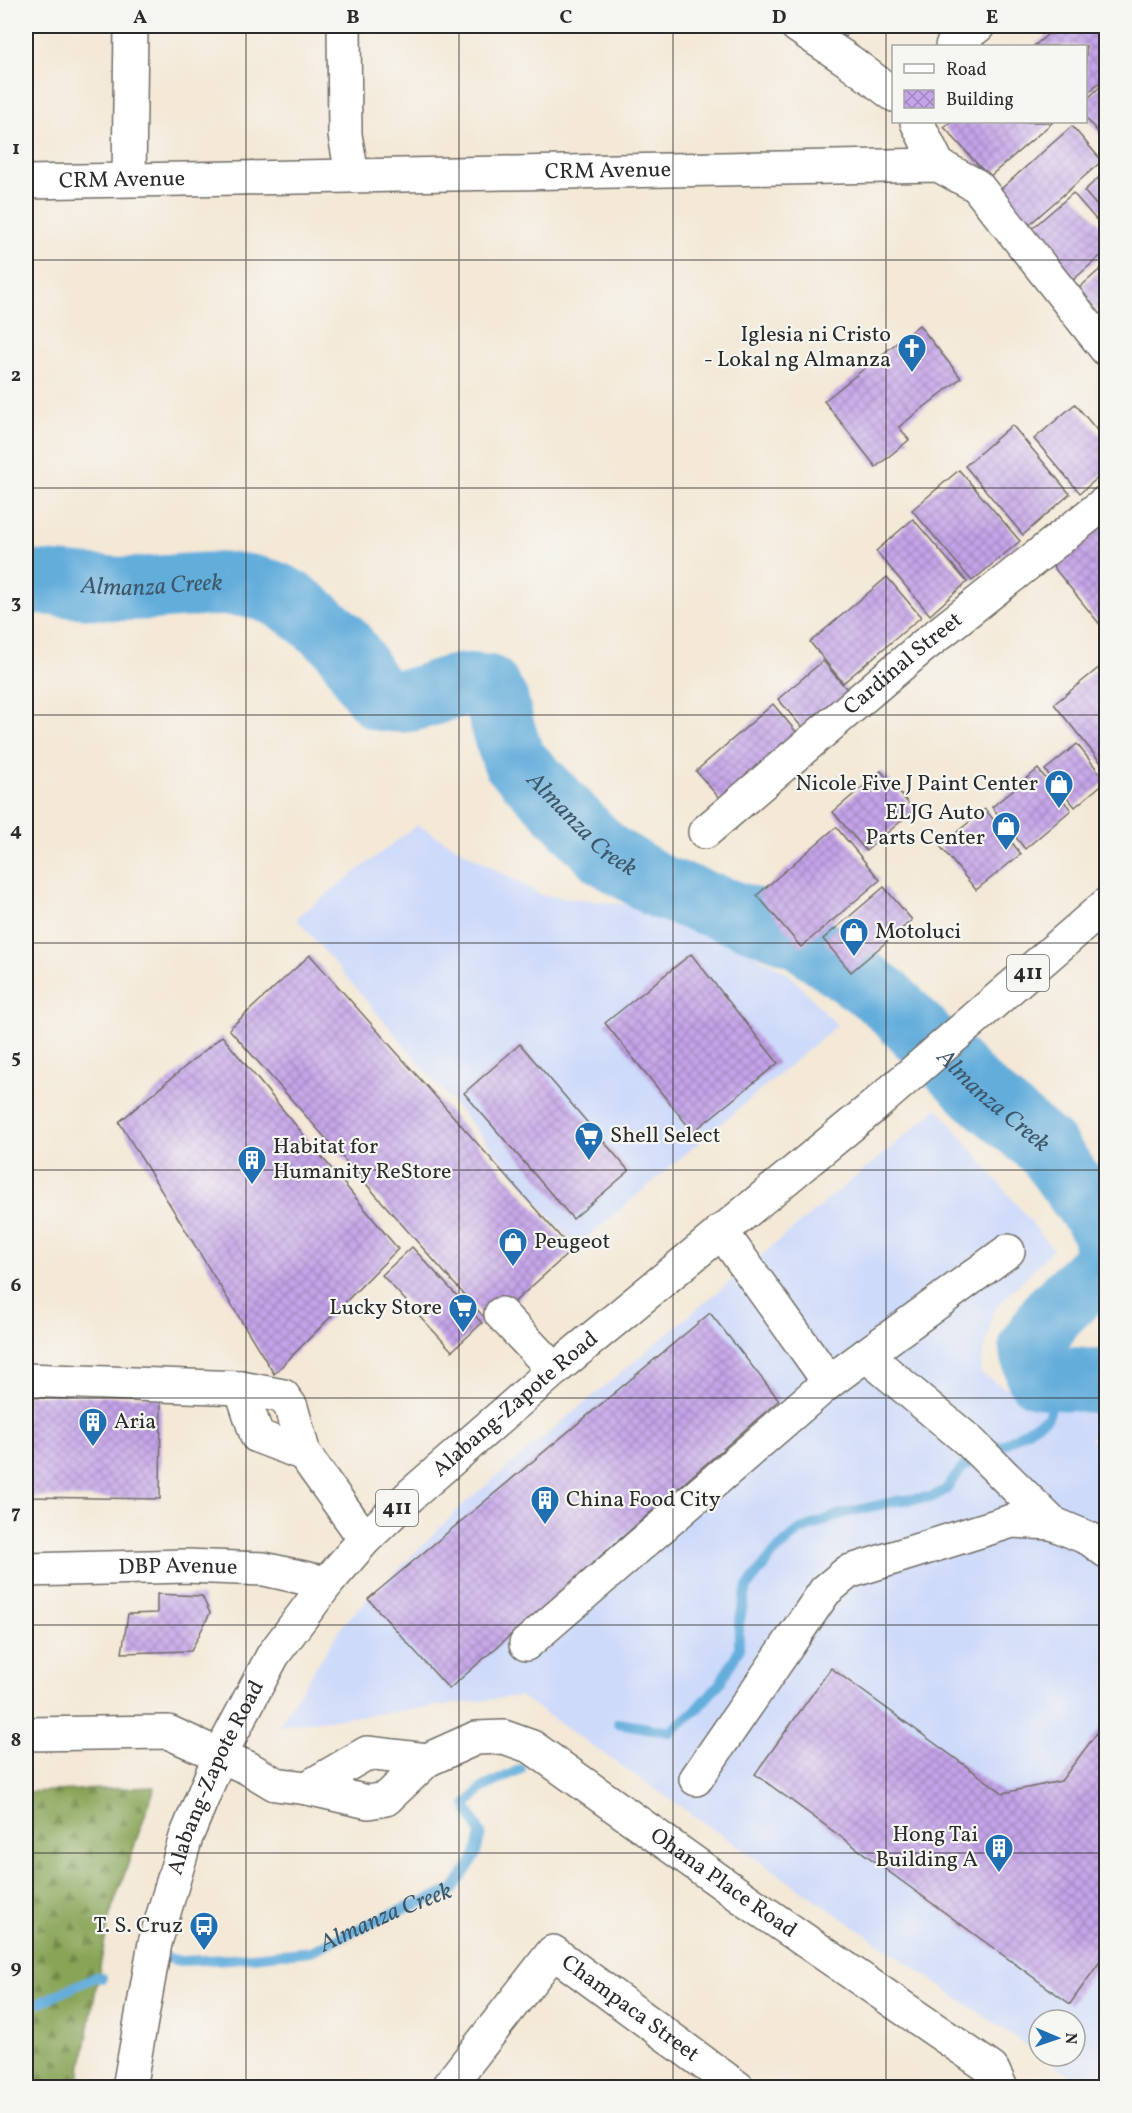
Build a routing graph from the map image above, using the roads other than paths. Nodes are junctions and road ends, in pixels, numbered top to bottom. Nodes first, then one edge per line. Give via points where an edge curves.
1 (131, 26) edge
2 (344, 26) edge
3 (796, 26) edge
4 (978, 26) edge
5 (953, 45) edge
6 (892, 93) edge
7 (917, 123) edge
8 (938, 165) junction
9 (352, 174) junction
10 (129, 179) junction
11 (26, 182) edge
12 (1107, 349) edge
13 (1107, 502) edge
14 (705, 831) dead end
15 (1107, 905) edge
16 (722, 1231) junction
17 (1008, 1251) dead end
18 (501, 1314) dead end
19 (866, 1355) junction
20 (554, 1370) junction
21 (26, 1380) edge
22 (829, 1382) junction
23 (1052, 1523) junction
24 (365, 1539) junction
25 (1107, 1551) edge
26 (26, 1570) edge
27 (327, 1583) junction
28 (526, 1644) dead end
29 (26, 1734) edge
30 (220, 1755) junction
31 (427, 1760) junction
32 (696, 1779) dead end
33 (307, 1788) junction
34 (129, 2088) edge
35 (447, 2088) edge
36 (738, 2088) edge
37 (1001, 2088) edge

1 - 10 main road
2 - 9 main road via 345,135
3 - 6 main road
4 - 5 main road
7 - 8 main road
8 - 9 main road, CRM Avenue
8 - 12 main road, CRM Avenue via 978,186
9 - 10 main road, CRM Avenue
10 - 11 main road, CRM Avenue
13 - 14 main road, Cardinal Street via 922,647
15 - 16 main road, Alabang-Zapote Road / 411 via 896,1088
16 - 20 main road, Alabang-Zapote Road / 411
16 - 22 main road
17 - 19 main road
18 - 20 main road
19 - 22 main road
19 - 23 main road via 970,1442
20 - 24 main road, Alabang-Zapote Road / 411
21 - 24 main road via 241,1388 257,1436 304,1454
22 - 28 main road
23 - 25 main road
23 - 32 main road via 1012,1521 848,1572 825,1591
24 - 27 main road, Alabang-Zapote Road / 411
26 - 27 main road, DBP Avenue via 186,1566 264,1569
27 - 30 main road, Alabang-Zapote Road / 411 via 273,1655
29 - 30 main road, Ohana Place Road via 168,1732
30 - 33 main road, Ohana Place Road via 275,1784
30 - 34 main road, Alabang-Zapote Road / 411 via 170,1884 155,1943
31 - 33 main road via 367,1753
31 - 33 main road, Ohana Place Road via 386,1799 368,1802
31 - 37 main road, Ohana Place Road via 476,1738 504,1737 532,1747 992,2069
35 - 36 main road, Champaca Street via 553,1952

